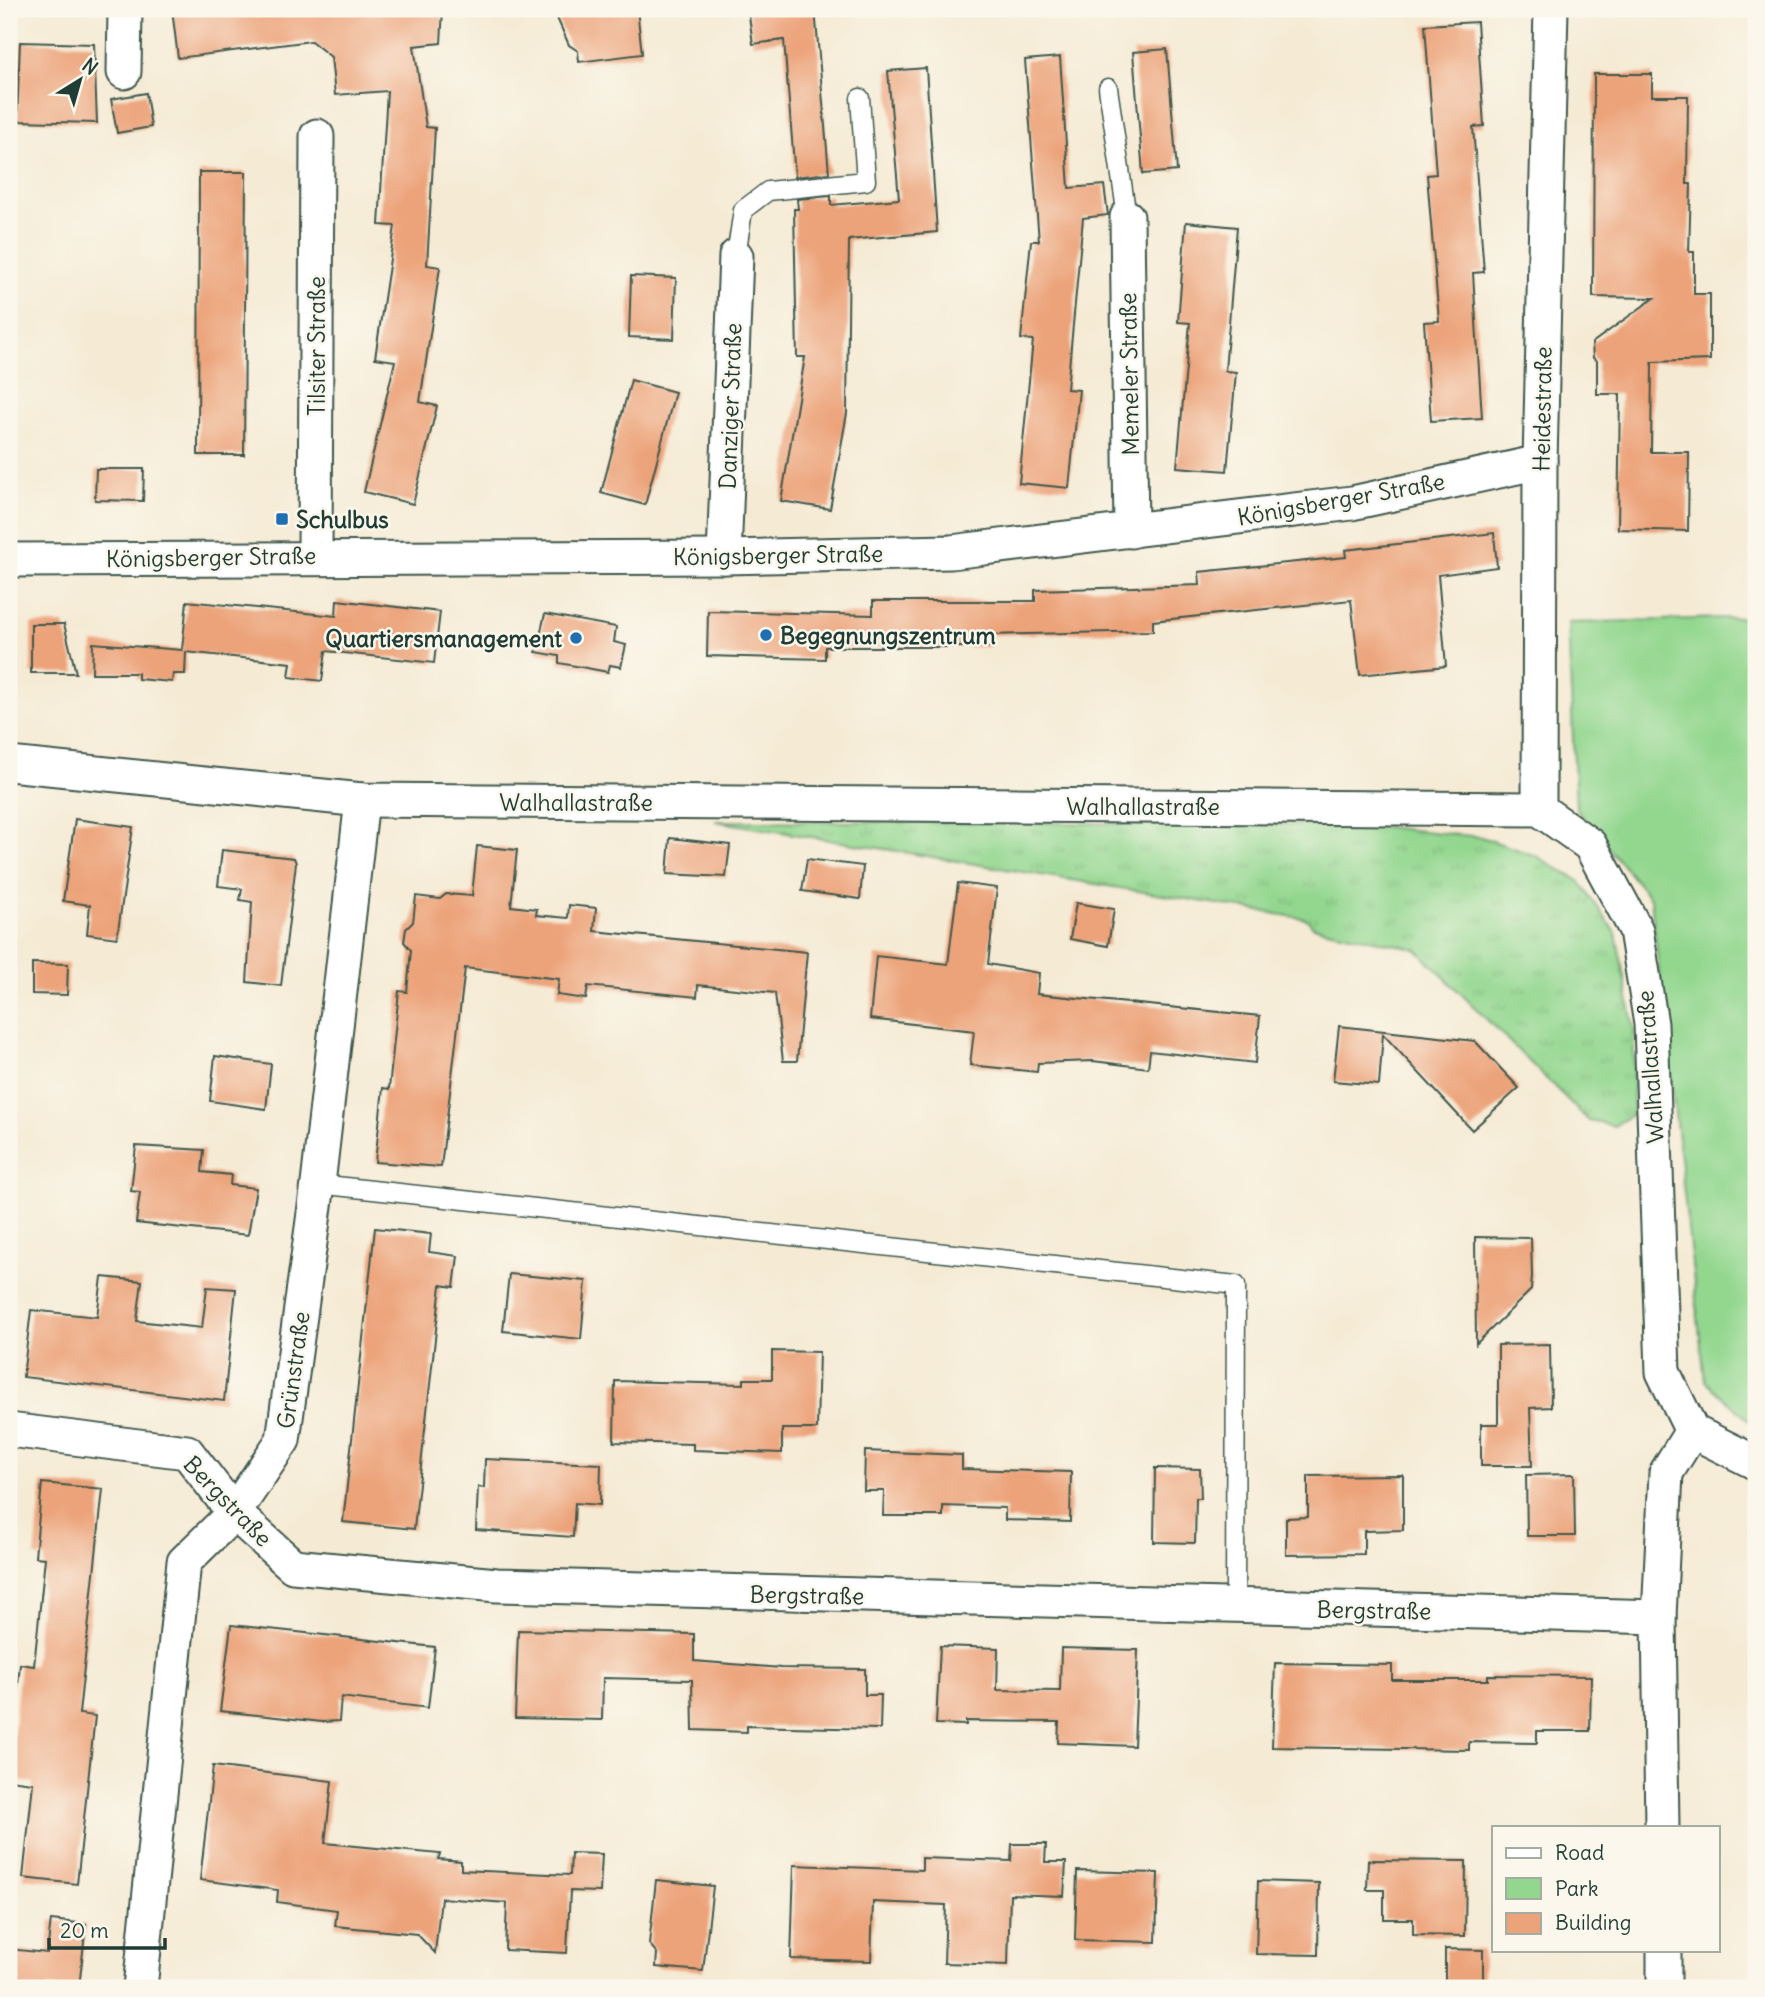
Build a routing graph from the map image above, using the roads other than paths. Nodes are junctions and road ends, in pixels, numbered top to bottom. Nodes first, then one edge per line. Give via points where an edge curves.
1 (125, 9) edge
2 (1551, 9) edge
3 (124, 72) dead end
4 (1108, 88) dead end
5 (860, 97) dead end
6 (317, 135) dead end
7 (1127, 217) joint
8 (736, 256) joint
9 (1540, 462) junction
10 (1131, 531) junction
11 (315, 556) junction
12 (724, 557) junction
13 (9, 560) edge
14 (9, 764) edge
15 (362, 800) junction
16 (1539, 809) junction
17 (318, 1184) junction
18 (9, 1430) edge
19 (1692, 1431) junction
20 (1756, 1463) edge
21 (234, 1513) junction
22 (1235, 1606) junction
23 (1658, 1617) junction
24 (1662, 1826) edge
25 (1664, 1952) edge
26 (140, 1988) edge
27 (1664, 1988) edge

1 - 3 street
2 - 9 street, Heidestraße
4 - 7 lane
5 - 8 lane via 866,181 768,191 743,210
6 - 11 street, Tilsiter Straße
7 - 10 street, Memeler Straße
8 - 12 street, Danziger Straße
9 - 10 street, Königsberger Straße via 1352,503
9 - 16 street, Heidestraße
10 - 12 street, Königsberger Straße via 951,552
11 - 12 street, Königsberger Straße
11 - 13 street, Königsberger Straße
14 - 15 street, Walhallastraße
15 - 16 street, Walhallastraße
15 - 17 street, Grünstraße
16 - 19 street, Walhallastraße via 1590,845 1636,930 1651,1024 1663,1371
17 - 21 street, Grünstraße via 283,1440
17 - 22 lane via 1236,1286
18 - 21 street, Bergstraße via 187,1452
19 - 20 street
19 - 23 street via 1666,1473
21 - 22 street, Bergstraße via 293,1566 334,1570 497,1585
21 - 26 street, Grünstraße via 184,1562
22 - 23 street, Bergstraße
23 - 24 street
25 - 27 street

